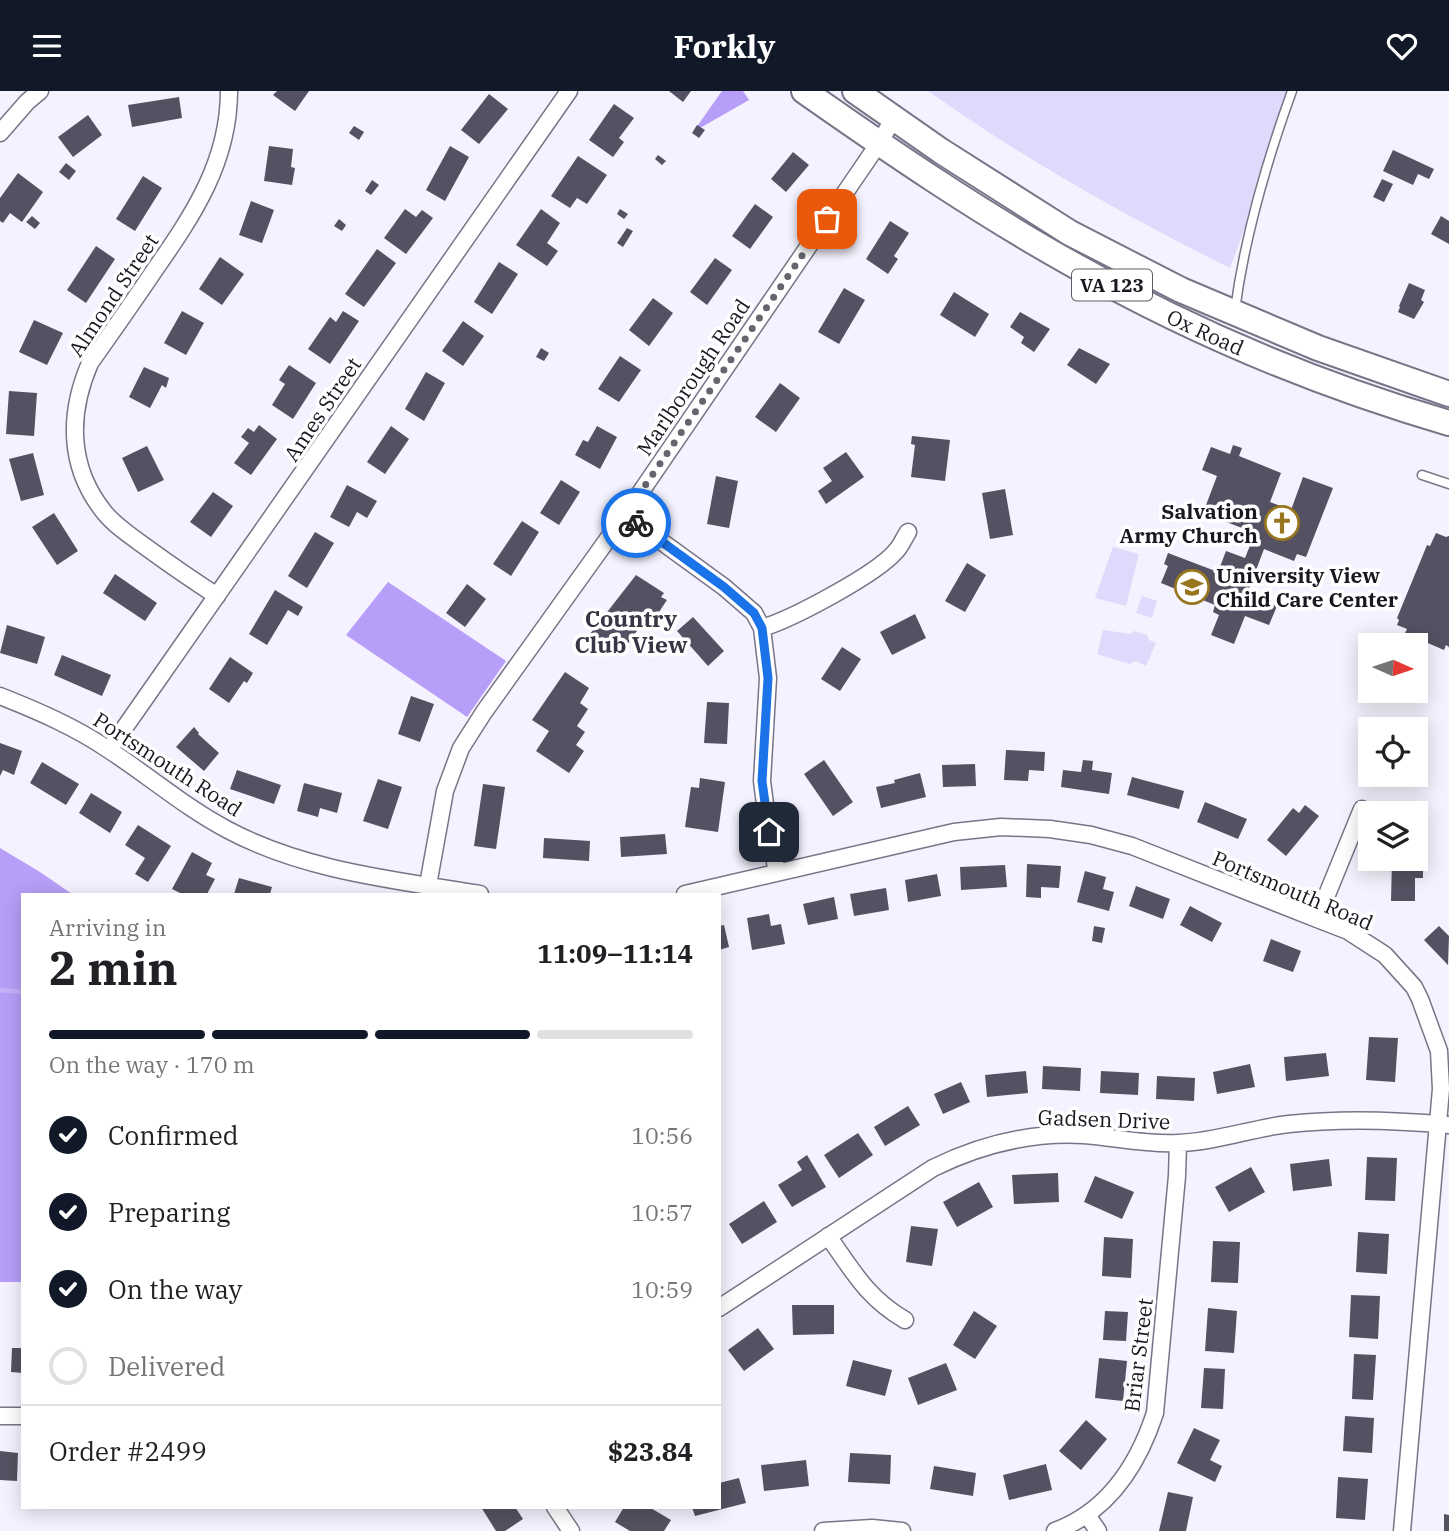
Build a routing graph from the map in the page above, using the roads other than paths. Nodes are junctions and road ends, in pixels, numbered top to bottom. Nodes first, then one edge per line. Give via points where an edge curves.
1 (40, 91) edge
2 (229, 91) edge
3 (569, 91) edge
4 (804, 91) edge
5 (855, 91) edge
6 (1292, 91) edge
7 (894, 118) junction
8 (0, 133) edge
9 (879, 143) junction
10 (1234, 313) junction
11 (1449, 394) edge
12 (1449, 423) edge
13 (1422, 475) dead end
14 (1449, 484) edge
15 (625, 515) junction
16 (908, 532) dead end
17 (217, 596) junction
18 (762, 628) junction
19 (0, 696) edge
20 (109, 750) junction
21 (1358, 819) edge
22 (777, 873) junction
23 (428, 885) junction
24 (474, 893) edge
25 (689, 893) edge
26 (1317, 919) junction
27 (1443, 1125) edge
28 (1178, 1143) junction
29 (828, 1236) junction
30 (721, 1307) edge
31 (905, 1320) dead end
32 (0, 1416) edge
33 (21, 1416) edge
34 (556, 1509) edge
35 (1087, 1515) junction
36 (570, 1531) edge
37 (823, 1531) edge
38 (902, 1531) edge
39 (1055, 1531) edge
40 (1098, 1531) edge
41 (1402, 1531) edge

1 - 8 street
2 - 17 street, Almond Street via 224,140 205,193 90,363 79,387 74,427 84,476 105,514
3 - 17 street, Ames Street
4 - 9 main road, Ox Road / VA 123
5 - 7 main road, Ox Road / VA 123
6 - 10 lane via 1259,191
7 - 9 street, Marlborough Road
7 - 10 main road, Ox Road / VA 123 via 1070,233
9 - 12 main road, Ox Road / VA 123 via 971,205 1164,312 1279,364
9 - 15 street, Marlborough Road
10 - 11 main road, Ox Road / VA 123
13 - 14 lane
15 - 18 street via 724,587 754,613
15 - 23 street, Marlborough Road via 461,748 445,791
16 - 18 street via 879,567
17 - 20 street, Ames Street
18 - 22 street via 768,678 762,781
19 - 20 street, Portsmouth Road via 39,711
20 - 23 street, Portsmouth Road via 200,814 263,846 332,868
21 - 26 street
22 - 25 street, Portsmouth Road
22 - 26 street, Portsmouth Road via 954,832 1000,827 1050,829 1132,846
23 - 24 street, Portsmouth Road
26 - 27 street, Portsmouth Road via 1348,931 1385,955 1414,987 1439,1051
27 - 28 street, Gadsen Drive via 1342,1120 1286,1124
27 - 41 street, Portsmouth Road
28 - 29 street, Gadsen Drive via 1061,1134 992,1144 933,1168
28 - 35 street, Briar Street via 1155,1413 1133,1466
29 - 30 street, Gadsen Drive
29 - 31 street via 870,1295
32 - 33 street
34 - 36 street
35 - 39 street, Briar Street
35 - 40 street
37 - 38 street

